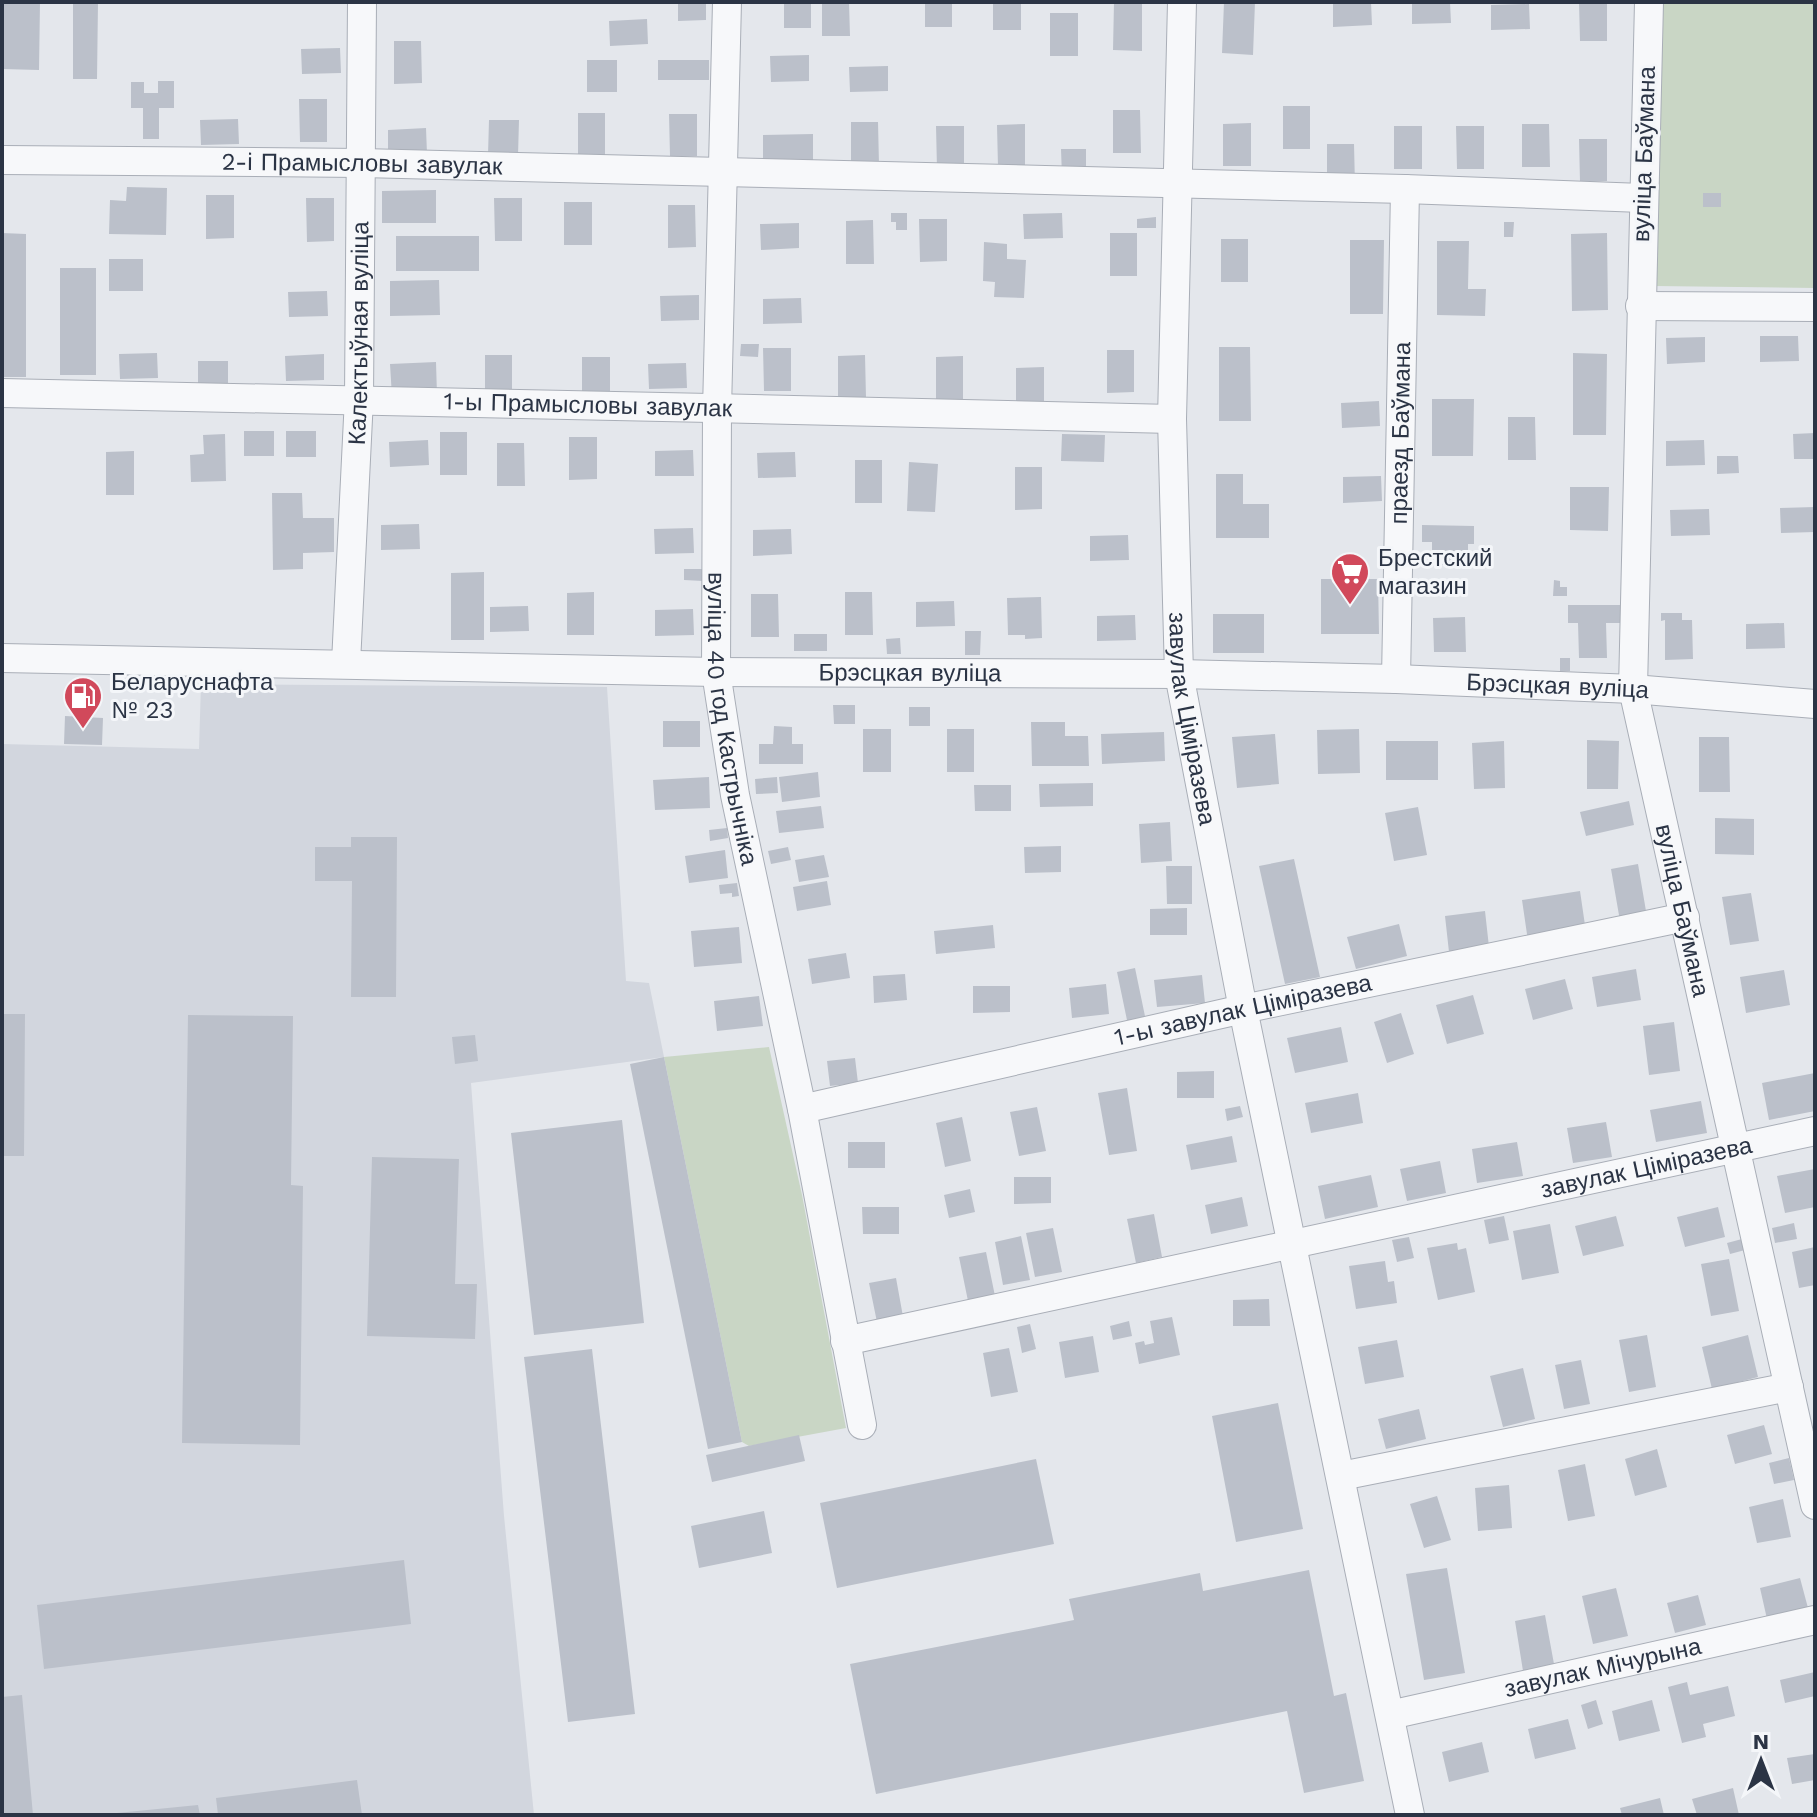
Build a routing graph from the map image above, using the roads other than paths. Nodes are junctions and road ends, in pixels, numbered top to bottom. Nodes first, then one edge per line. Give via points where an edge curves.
1 (362, 2) edge
2 (727, 2) edge
3 (1182, 2) edge
4 (1649, 2) edge
5 (2, 160) edge
6 (362, 163) junction
7 (722, 173) junction
8 (1177, 184) junction
9 (1405, 189) junction
10 (1642, 198) junction
11 (1640, 306) junction
12 (1815, 307) edge
13 (2, 393) edge
14 (359, 398) junction
15 (717, 410) junction
16 (1172, 419) junction
17 (2, 658) edge
18 (346, 663) junction
19 (716, 672) junction
20 (1179, 674) junction
21 (1396, 679) junction
22 (1633, 689) junction
23 (1815, 704) edge
24 (1685, 917) junction
25 (1243, 1009) junction
26 (802, 1109) junction
27 (1815, 1131) edge
28 (1737, 1150) junction
29 (1292, 1243) junction
30 (845, 1341) junction
31 (1789, 1387) junction
32 (862, 1425) dead end
33 (1341, 1476) junction
34 (1815, 1505) edge
35 (1815, 1620) edge
36 (1390, 1715) junction
37 (1410, 1815) edge

1 - 6 street, Калектыўная вуліца
2 - 7 street, вуліца 40 год Кастрычніка
3 - 8 street, завулак Ціміразева
4 - 10 street, вуліца Баўмана
5 - 6 street, 2-і Прамысловы завулак
6 - 7 street, 2-і Прамысловы завулак
6 - 14 street, Калектыўная вуліца
7 - 8 street
7 - 15 street, вуліца 40 год Кастрычніка
8 - 9 street
8 - 16 street, завулак Ціміразева
9 - 10 street
9 - 21 street, праезд Баўмана
10 - 11 street, вуліца Баўмана
11 - 12 street
11 - 22 street, вуліца Баўмана
13 - 14 street, 1-ы Прамысловы завулак
14 - 15 street, 1-ы Прамысловы завулак
14 - 18 street, Калектыўная вуліца
15 - 16 street, 1-ы Прамысловы завулак
15 - 19 street, вуліца 40 год Кастрычніка
16 - 20 street, завулак Ціміразева
17 - 18 street, Брэсцкая вуліца
18 - 19 street, Брэсцкая вуліца
19 - 20 street, Брэсцкая вуліца
19 - 26 street, вуліца 40 год Кастрычніка via 735,795
20 - 21 street, Брэсцкая вуліца
20 - 25 street, завулак Ціміразева
21 - 22 street, Брэсцкая вуліца
22 - 23 street, Брэсцкая вуліца
22 - 24 street, вуліца Баўмана
24 - 25 street, 1-ы завулак Ціміразева
24 - 28 street, вуліца Баўмана
25 - 26 street, 1-ы завулак Ціміразева
25 - 29 street, завулак Ціміразева
26 - 30 street, вуліца 40 год Кастрычніка
27 - 28 street, завулак Ціміразева
28 - 29 street, завулак Ціміразева
28 - 31 street, вуліца Баўмана
29 - 30 street, завулак Ціміразева
29 - 33 street, завулак Ціміразева
30 - 32 street, вуліца 40 год Кастрычніка
31 - 33 street
31 - 34 street, вуліца Баўмана
33 - 36 street, завулак Ціміразева
35 - 36 street, завулак Мічурына
36 - 37 street, завулак Ціміразева

